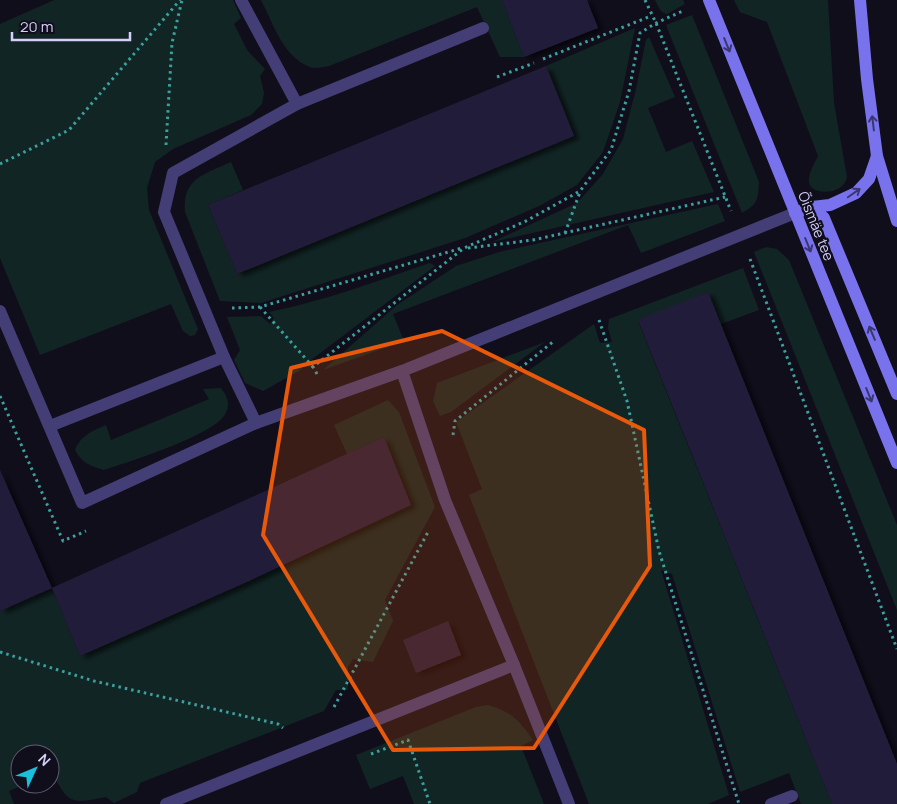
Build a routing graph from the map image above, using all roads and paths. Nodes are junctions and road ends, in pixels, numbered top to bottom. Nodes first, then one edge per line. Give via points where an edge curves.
1 (181, 0) edge
2 (241, 0) edge
3 (645, 0) edge
4 (709, 0) edge
5 (860, 0) edge
6 (691, 8) dead end
7 (651, 16) junction
8 (656, 23) junction
9 (483, 28) dead end
10 (543, 59) dead end
11 (534, 63) dead end
12 (497, 77) dead end
13 (296, 104) junction
14 (165, 152) dead end
15 (877, 156) junction
16 (0, 164) edge
17 (580, 191) junction
18 (725, 197) junction
19 (812, 207) junction
20 (795, 213) junction
21 (897, 221) edge
22 (564, 233) junction
23 (741, 236) junction
24 (464, 248) junction
25 (592, 295) junction
26 (200, 299) junction
27 (260, 307) junction
28 (0, 311) edge
29 (554, 340) dead end
30 (224, 357) junction
31 (313, 367) junction
32 (402, 371) junction
33 (897, 394) edge
34 (329, 397) junction
35 (256, 423) junction
36 (50, 426) junction
37 (452, 441) dead end
38 (897, 463) edge
39 (445, 500) junction
40 (897, 649) edge
41 (0, 652) edge
42 (514, 665) junction
43 (313, 746) junction
44 (391, 746) dead end
45 (792, 796) dead end
46 (166, 804) edge
47 (430, 804) edge
48 (569, 804) edge
49 (739, 804) edge
50 (771, 804) edge

1 - 14 path via 172,43
1 - 16 path via 70,130
2 - 13 street
3 - 7 path
4 -> 20 main road, Õismäe tee
15 -> 5 main road
6 - 8 path
7 - 8 path
7 - 10 path
8 - 17 path via 640,32 629,91 611,150
8 - 18 path
9 - 13 street
11 - 12 path
13 - 26 street via 173,173 164,212
19 -> 15 main road via 830,205 856,193 869,179
15 - 21 main road
17 - 22 path
17 - 24 path via 526,221
18 - 22 path
18 - 23 path
19 - 20 main road
33 -> 19 main road via 824,218
20 - 23 street
20 -> 38 main road, Õismäe tee
22 - 24 path
23 - 25 street
23 - 40 path
24 - 27 path
24 - 31 path
25 - 32 street
25 - 49 path via 627,401 659,551
26 - 27 path via 224,308
26 - 30 street
27 - 31 path
28 - 36 street
29 - 37 path via 455,421
30 - 35 street
30 - 36 street
31 - 34 path
32 - 34 street
32 - 39 street
34 - 35 street
35 - 36 street via 82,503
39 - 42 street
39 - 43 path
41 - 43 path via 94,681 278,724
42 - 43 street
42 - 48 street
43 - 46 street
44 - 47 path via 408,740
45 - 50 street

